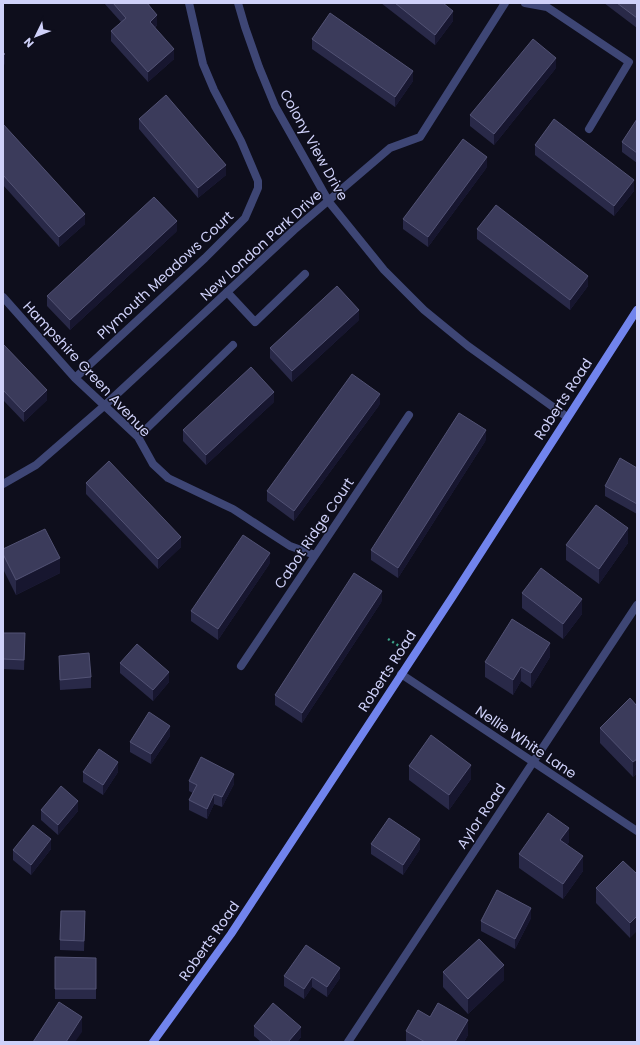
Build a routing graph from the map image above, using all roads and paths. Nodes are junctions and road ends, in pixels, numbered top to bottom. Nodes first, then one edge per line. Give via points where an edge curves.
1 (189, 3) edge
2 (238, 3) edge
3 (505, 3) edge
4 (525, 3) edge
5 (589, 129) dead end
6 (328, 202) junction
7 (306, 274) dead end
8 (227, 292) junction
9 (3, 297) edge
10 (637, 310) edge
11 (233, 345) dead end
12 (75, 378) junction
13 (104, 406) junction
14 (409, 415) dead end
15 (567, 417) junction
16 (138, 437) junction
17 (3, 484) edge
18 (315, 555) junction
19 (637, 605) edge
20 (388, 639) dead end
21 (406, 651) dead end
22 (241, 666) dead end
23 (401, 674) junction
24 (533, 762) junction
25 (637, 831) edge
26 (153, 1042) edge
27 (348, 1042) edge

1 - 12 street, Plymouth Meadows Court via 203,64 244,148 258,181 258,188 245,218
2 - 6 street, Colony View Drive via 258,67 275,106
3 - 6 street, New London Park Drive via 420,137 390,148
4 - 5 street via 547,7 629,62
6 - 8 street, New London Park Drive
6 - 15 street, Colony View Drive via 384,270 424,310 468,346
7 - 8 street via 255,322
8 - 13 street, New London Park Drive
9 - 12 street, Hampshire Green Avenue
10 - 15 main road, Roberts Road
11 - 16 street
12 - 13 street, Hampshire Green Avenue
13 - 16 street, Hampshire Green Avenue
13 - 17 street, New London Park Drive via 36,465
14 - 18 street, Cabot Ridge Court
15 - 23 main road, Roberts Road
16 - 18 street, Hampshire Green Avenue via 153,464 168,478 233,509 290,546
18 - 22 street, Cabot Ridge Court
19 - 24 street, Aylor Road
20 - 21 path
23 - 24 street, Nellie White Lane
23 - 26 main road, Roberts Road via 231,934
24 - 25 street, Nellie White Lane
24 - 27 street, Aylor Road

